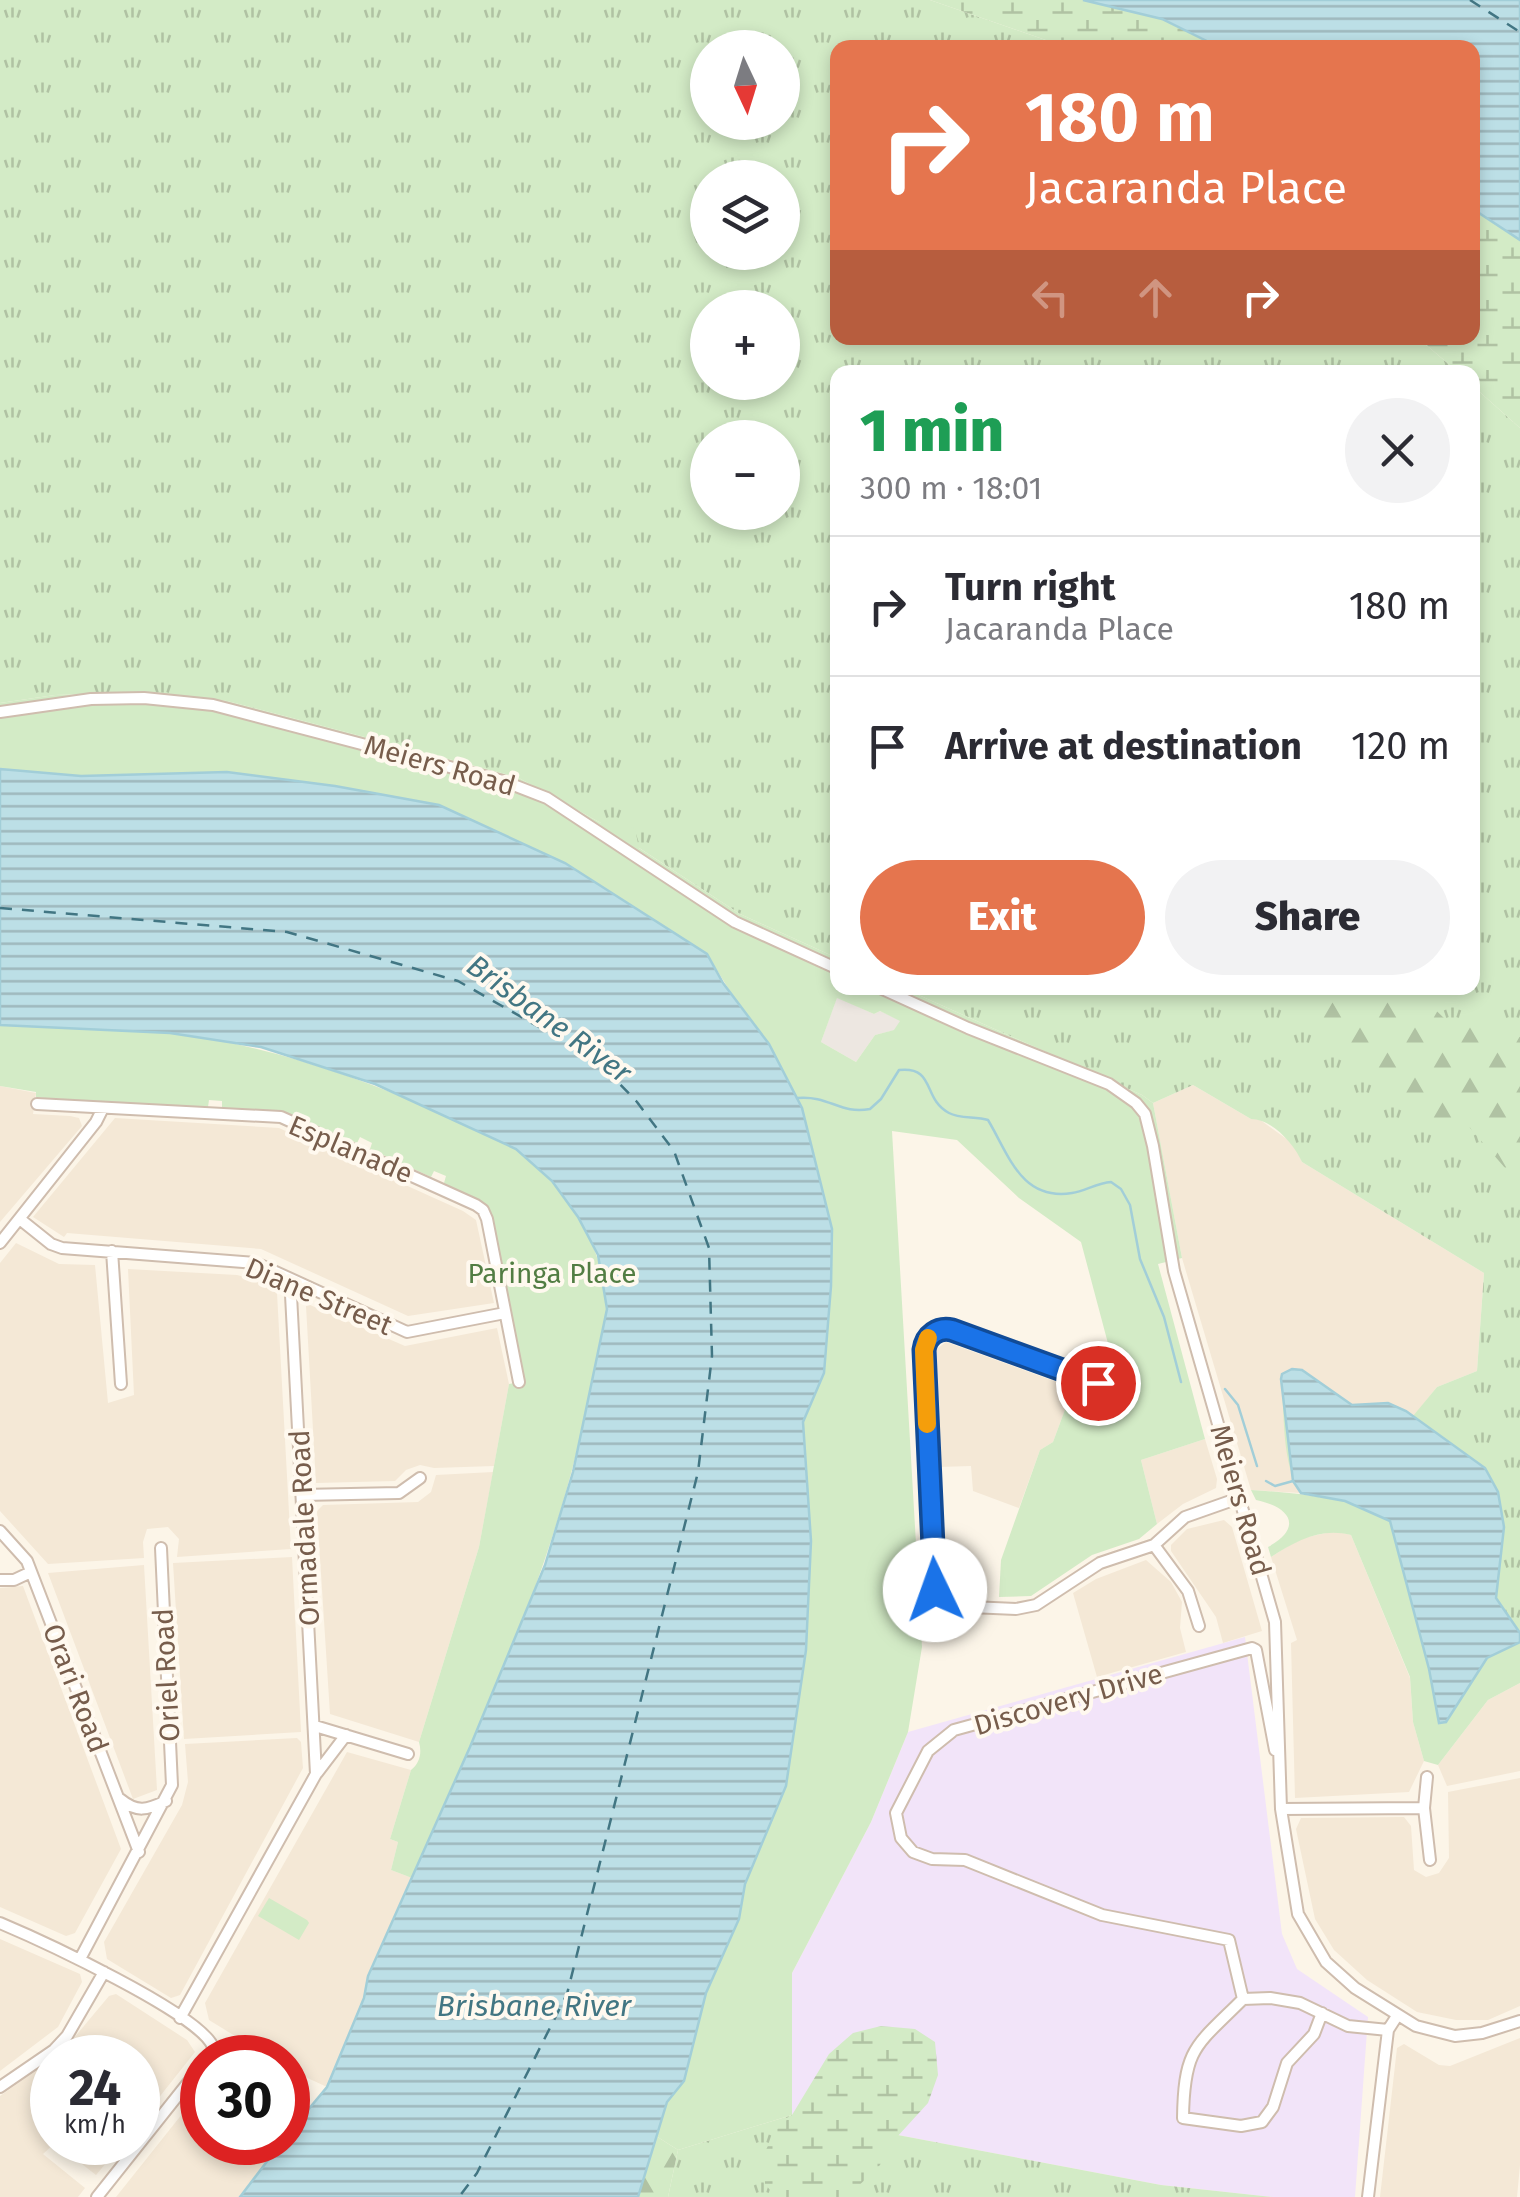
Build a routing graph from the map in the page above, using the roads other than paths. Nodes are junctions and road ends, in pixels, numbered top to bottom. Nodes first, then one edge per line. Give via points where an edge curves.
1 (0, 712) edge
2 (830, 965) edge
3 (895, 995) edge
4 (36, 1104) dead end
5 (103, 1108) junction
6 (21, 1220) junction
7 (0, 1243) edge
8 (112, 1251) junction
9 (297, 1282) junction
10 (505, 1313) junction
11 (520, 1382) dead end
12 (1098, 1383) dead end
13 (121, 1384) dead end
14 (420, 1478) dead end
15 (302, 1495) junction
16 (1239, 1498) junction
17 (0, 1532) edge
18 (1154, 1545) junction
19 (161, 1548) dead end
20 (31, 1572) junction
21 (0, 1580) edge
22 (1199, 1626) dead end
23 (315, 1726) junction
24 (346, 1736) junction
25 (408, 1754) dead end
26 (316, 1774) junction
27 (1427, 1777) dead end
28 (1280, 1780) junction
29 (119, 1798) junction
30 (166, 1801) junction
31 (1424, 1808) junction
32 (1281, 1810) junction
33 (139, 1852) junction
34 (1430, 1860) dead end
35 (0, 1923) edge
36 (80, 1959) junction
37 (104, 1972) junction
38 (1242, 1999) junction
39 (1322, 2012) junction
40 (1397, 2016) junction
41 (180, 2018) junction
42 (1520, 2021) edge
43 (1388, 2030) junction
44 (203, 2035) edge
45 (0, 2087) edge
46 (180, 2093) edge
47 (97, 2197) edge
48 (1368, 2197) edge

1 - 2 street, Meiers Road via 91,699 212,706 503,781 547,798 735,922
3 - 16 street, Meiers Road via 1108,1084 1144,1114 1174,1271
4 - 5 street, Esplanade
5 - 6 street
5 - 10 street, Esplanade via 280,1117 476,1204 486,1219
6 - 7 street
6 - 8 street, Diane Street via 62,1248
8 - 9 street, Diane Street via 245,1261
8 - 13 street
9 - 10 street, Diane Street via 407,1332
9 - 15 street, Ormadale Road via 291,1295
10 - 11 street, Esplanade
12 - 18 street via 952,1330 930,1336 924,1360 936,1600 1027,1608 1100,1563
14 - 15 street via 399,1492
15 - 23 street, Ormadale Road
16 - 18 street via 1185,1517
16 - 28 street, Meiers Road via 1278,1644
17 - 20 street, Orari Road
18 - 22 street via 1188,1591
19 - 30 street, Oriel Road via 172,1785
20 - 21 street
20 - 29 street, Orari Road
23 - 24 street
23 - 26 street, Ormadale Road
24 - 25 street
24 - 26 street
26 - 41 street
27 - 31 street
28 - 32 street, Meiers Road
28 - 38 street, Discovery Drive via 1252,1648 954,1730 928,1751 896,1813 901,1838 913,1852 965,1860 1102,1915 1230,1940
29 - 30 street via 142,1810
29 - 33 street, Orari Road
30 - 33 street, Oriel Road
31 - 32 street
31 - 34 street
32 - 40 street, Meiers Road via 1298,1914 1313,1943 1355,1988
33 - 36 street, Oriel Road
35 - 36 street
36 - 37 street
37 - 41 street
37 - 45 street via 67,2036
38 - 39 street via 1270,1998
38 - 39 street via 1196,2047 1183,2118 1241,2126 1262,2122 1287,2064 1314,2034
39 - 43 street via 1348,2026
40 - 42 street, Meiers Road via 1455,2036
40 - 43 street
41 - 44 street
43 - 48 street
46 - 47 street

